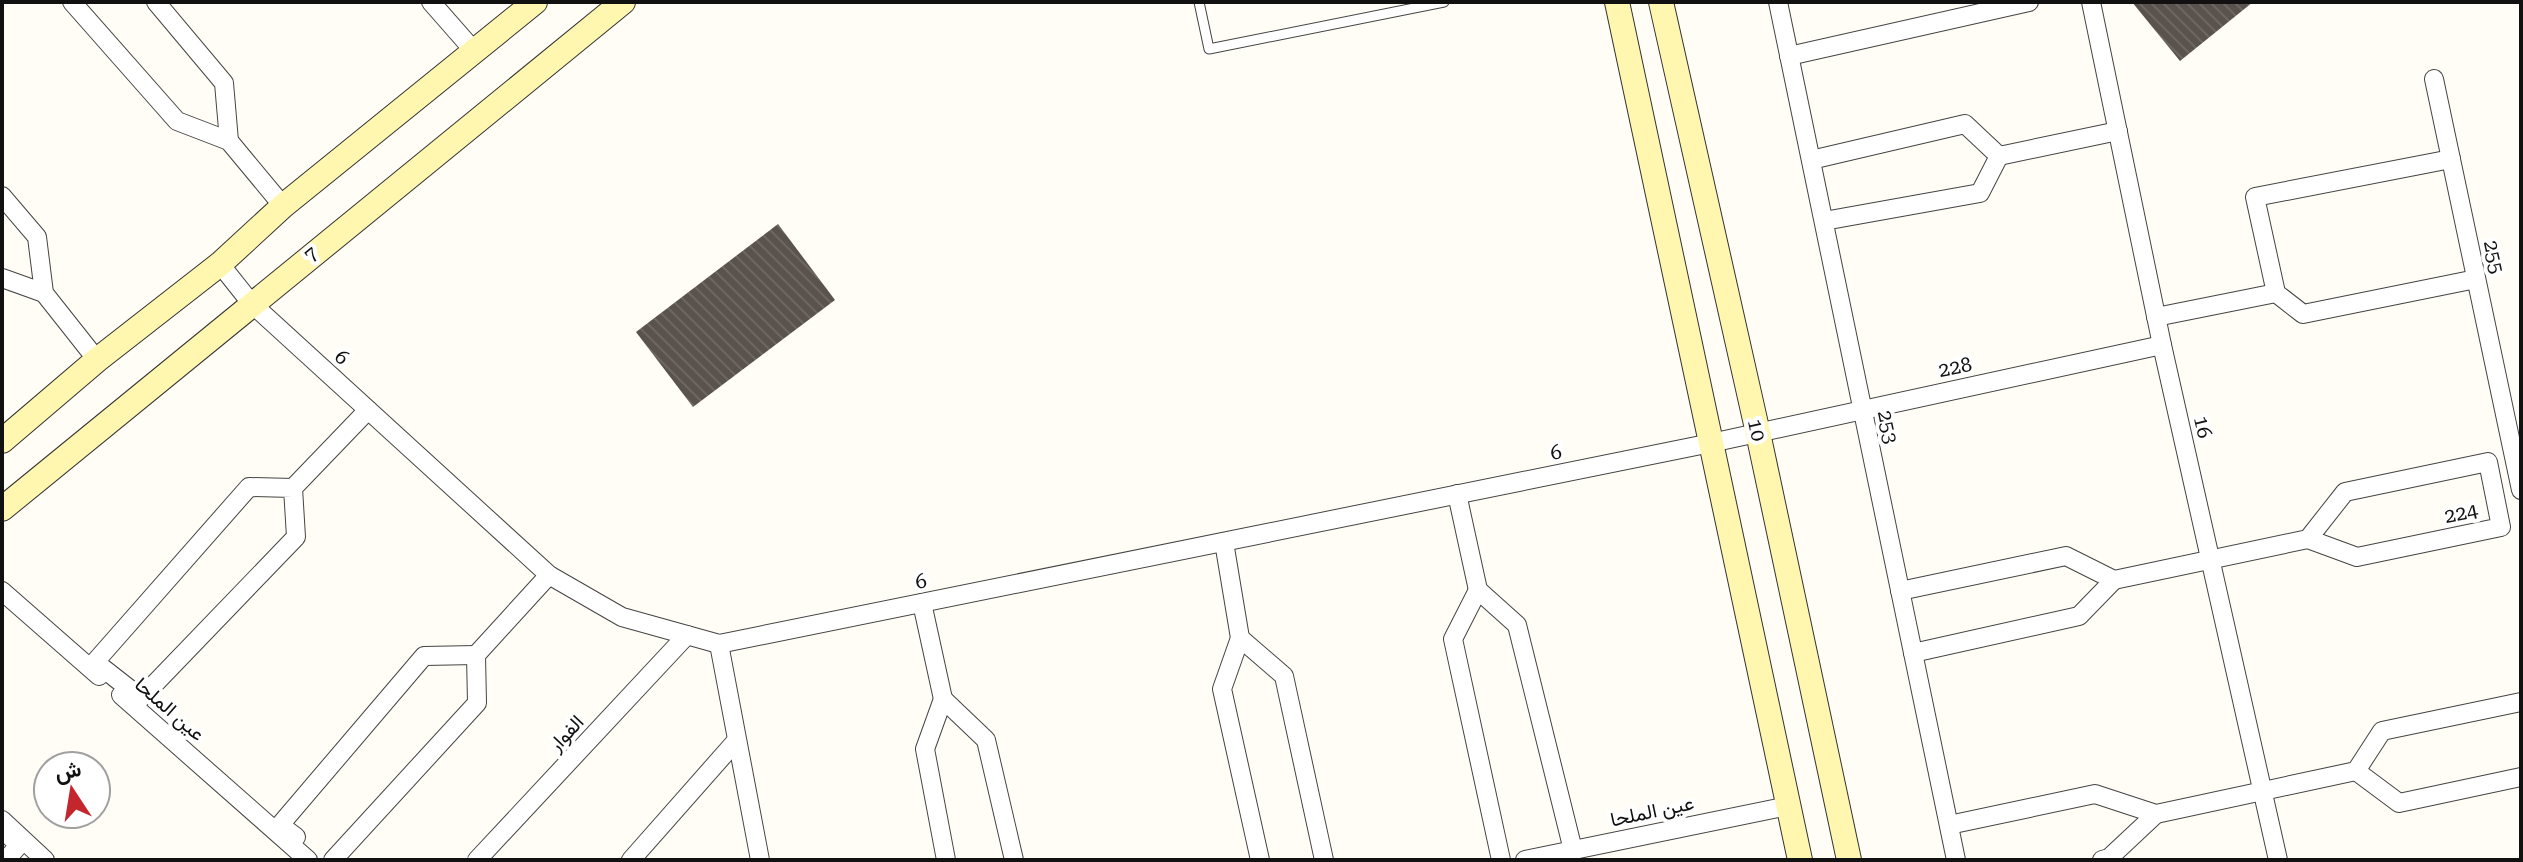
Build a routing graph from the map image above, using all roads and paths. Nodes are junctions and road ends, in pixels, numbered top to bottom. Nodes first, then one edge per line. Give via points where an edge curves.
1 (72, 2) edge
2 (156, 2) edge
3 (431, 2) edge
4 (535, 2) edge
5 (623, 2) edge
6 (1199, 2) edge
7 (1444, 2) edge
8 (1617, 2) edge
9 (1661, 2) edge
10 (1778, 2) edge
11 (2029, 2) edge
12 (2091, 2) edge
13 (474, 51) junction
14 (1789, 56) junction
15 (2434, 79) dead end
16 (2118, 131) junction
17 (229, 141) junction
18 (1999, 156) junction
19 (2451, 159) junction
20 (1811, 160) junction
21 (2, 196) edge
22 (283, 206) junction
23 (1824, 221) junction
24 (220, 264) junction
25 (2, 278) edge
26 (2476, 279) junction
27 (44, 293) junction
28 (2276, 293) junction
29 (251, 303) junction
30 (2156, 317) junction
31 (2162, 345) junction
32 (97, 360) junction
33 (1862, 409) junction
34 (368, 410) junction
35 (1758, 433) junction
36 (2, 441) edge
37 (1711, 443) junction
38 (293, 488) junction
39 (2521, 490) edge
40 (1457, 494) junction
41 (2, 509) edge
42 (2308, 539) junction
43 (1224, 542) junction
44 (2211, 560) junction
45 (549, 575) junction
46 (2114, 580) junction
47 (1478, 590) junction
48 (2, 591) edge
49 (1900, 591) junction
50 (922, 603) junction
51 (687, 635) junction
52 (1240, 638) junction
53 (719, 644) junction
54 (1913, 653) junction
55 (476, 655) junction
56 (943, 699) junction
57 (2521, 702) edge
58 (736, 741) junction
59 (2356, 771) junction
60 (2521, 777) edge
61 (2263, 791) junction
62 (1788, 806) junction
63 (2156, 814) junction
64 (2, 820) edge
65 (1949, 825) junction
66 (2, 830) edge
67 (1573, 850) junction
68 (6, 860) edge
69 (45, 860) edge
70 (308, 860) edge
71 (323, 860) edge
72 (333, 860) edge
73 (477, 860) edge
74 (631, 860) edge
75 (760, 860) edge
76 (946, 860) edge
77 (1014, 860) edge
78 (1260, 860) edge
79 (1324, 860) edge
80 (1501, 860) edge
81 (1525, 860) edge
82 (1800, 860) edge
83 (1849, 860) edge
84 (1956, 860) edge
85 (2102, 860) edge
86 (2278, 860) edge

1 - 17 street via 177,121
2 - 17 street via 224,83
3 - 13 street
4 - 13 street
5 - 29 street, 7
6 - 7 lane via 1209,49
8 - 37 street
9 - 35 street, 10
10 - 14 street, 253
11 - 14 street
12 - 16 street, 16
13 - 22 street
14 - 20 street, 253
15 - 19 street, 255
16 - 18 street
16 - 30 street, 16
17 - 22 street
18 - 20 street via 1965,124
18 - 23 street via 1980,193
19 - 26 street, 255
19 - 28 street via 2255,197
20 - 23 street, 253
21 - 27 street via 37,237
22 - 24 street
23 - 33 street, 253
24 - 29 street, 6
24 - 32 street
25 - 27 street
26 - 28 street via 2303,314
26 - 39 street, 255
27 - 32 street
28 - 30 street
29 - 34 street, 6
29 - 41 street, 7
30 - 31 street, 16
31 - 33 street, 228
31 - 44 street, 16
32 - 36 street
33 - 35 street, 228
33 - 49 street, 253
34 - 38 street
34 - 45 street, 6
35 - 37 street, 6
35 - 83 street, 10
37 - 40 street, 6
37 - 62 street
38 - 38 street via 249,487 95,662 141,698 296,537
40 - 43 street, 6
40 - 47 street
42 - 42 street, 224 via 2345,492 2488,462 2501,527 2357,557
42 - 44 street
43 - 50 street, 6
43 - 52 street
44 - 46 street
44 - 61 street, 16
45 - 51 street, 6 via 622,617
45 - 55 street
46 - 49 street via 2066,556
46 - 54 street via 2079,616
47 - 67 street via 1517,625
47 - 80 street via 1453,639
48 - 70 street, عين الملحا
49 - 54 street, 253
50 - 53 street, 6
50 - 56 street
51 - 53 street, 6
51 - 73 street, الفوار
52 - 78 street via 1222,689
52 - 79 street via 1284,676
53 - 58 street
54 - 65 street, 253
55 - 71 street via 424,656 280,825
55 - 72 street via 477,703
56 - 76 street via 925,749
56 - 77 street via 986,740
57 - 59 street via 2382,731
58 - 74 street
58 - 75 street
59 - 60 street via 2399,803
59 - 61 street
61 - 63 street
61 - 86 street, 16
62 - 67 street, عين الملحا
62 - 82 street
63 - 65 street via 2095,794
63 - 85 street
64 - 69 street
65 - 84 street, 253
66 - 68 street via 19,845
67 - 81 street, عين الملحا

